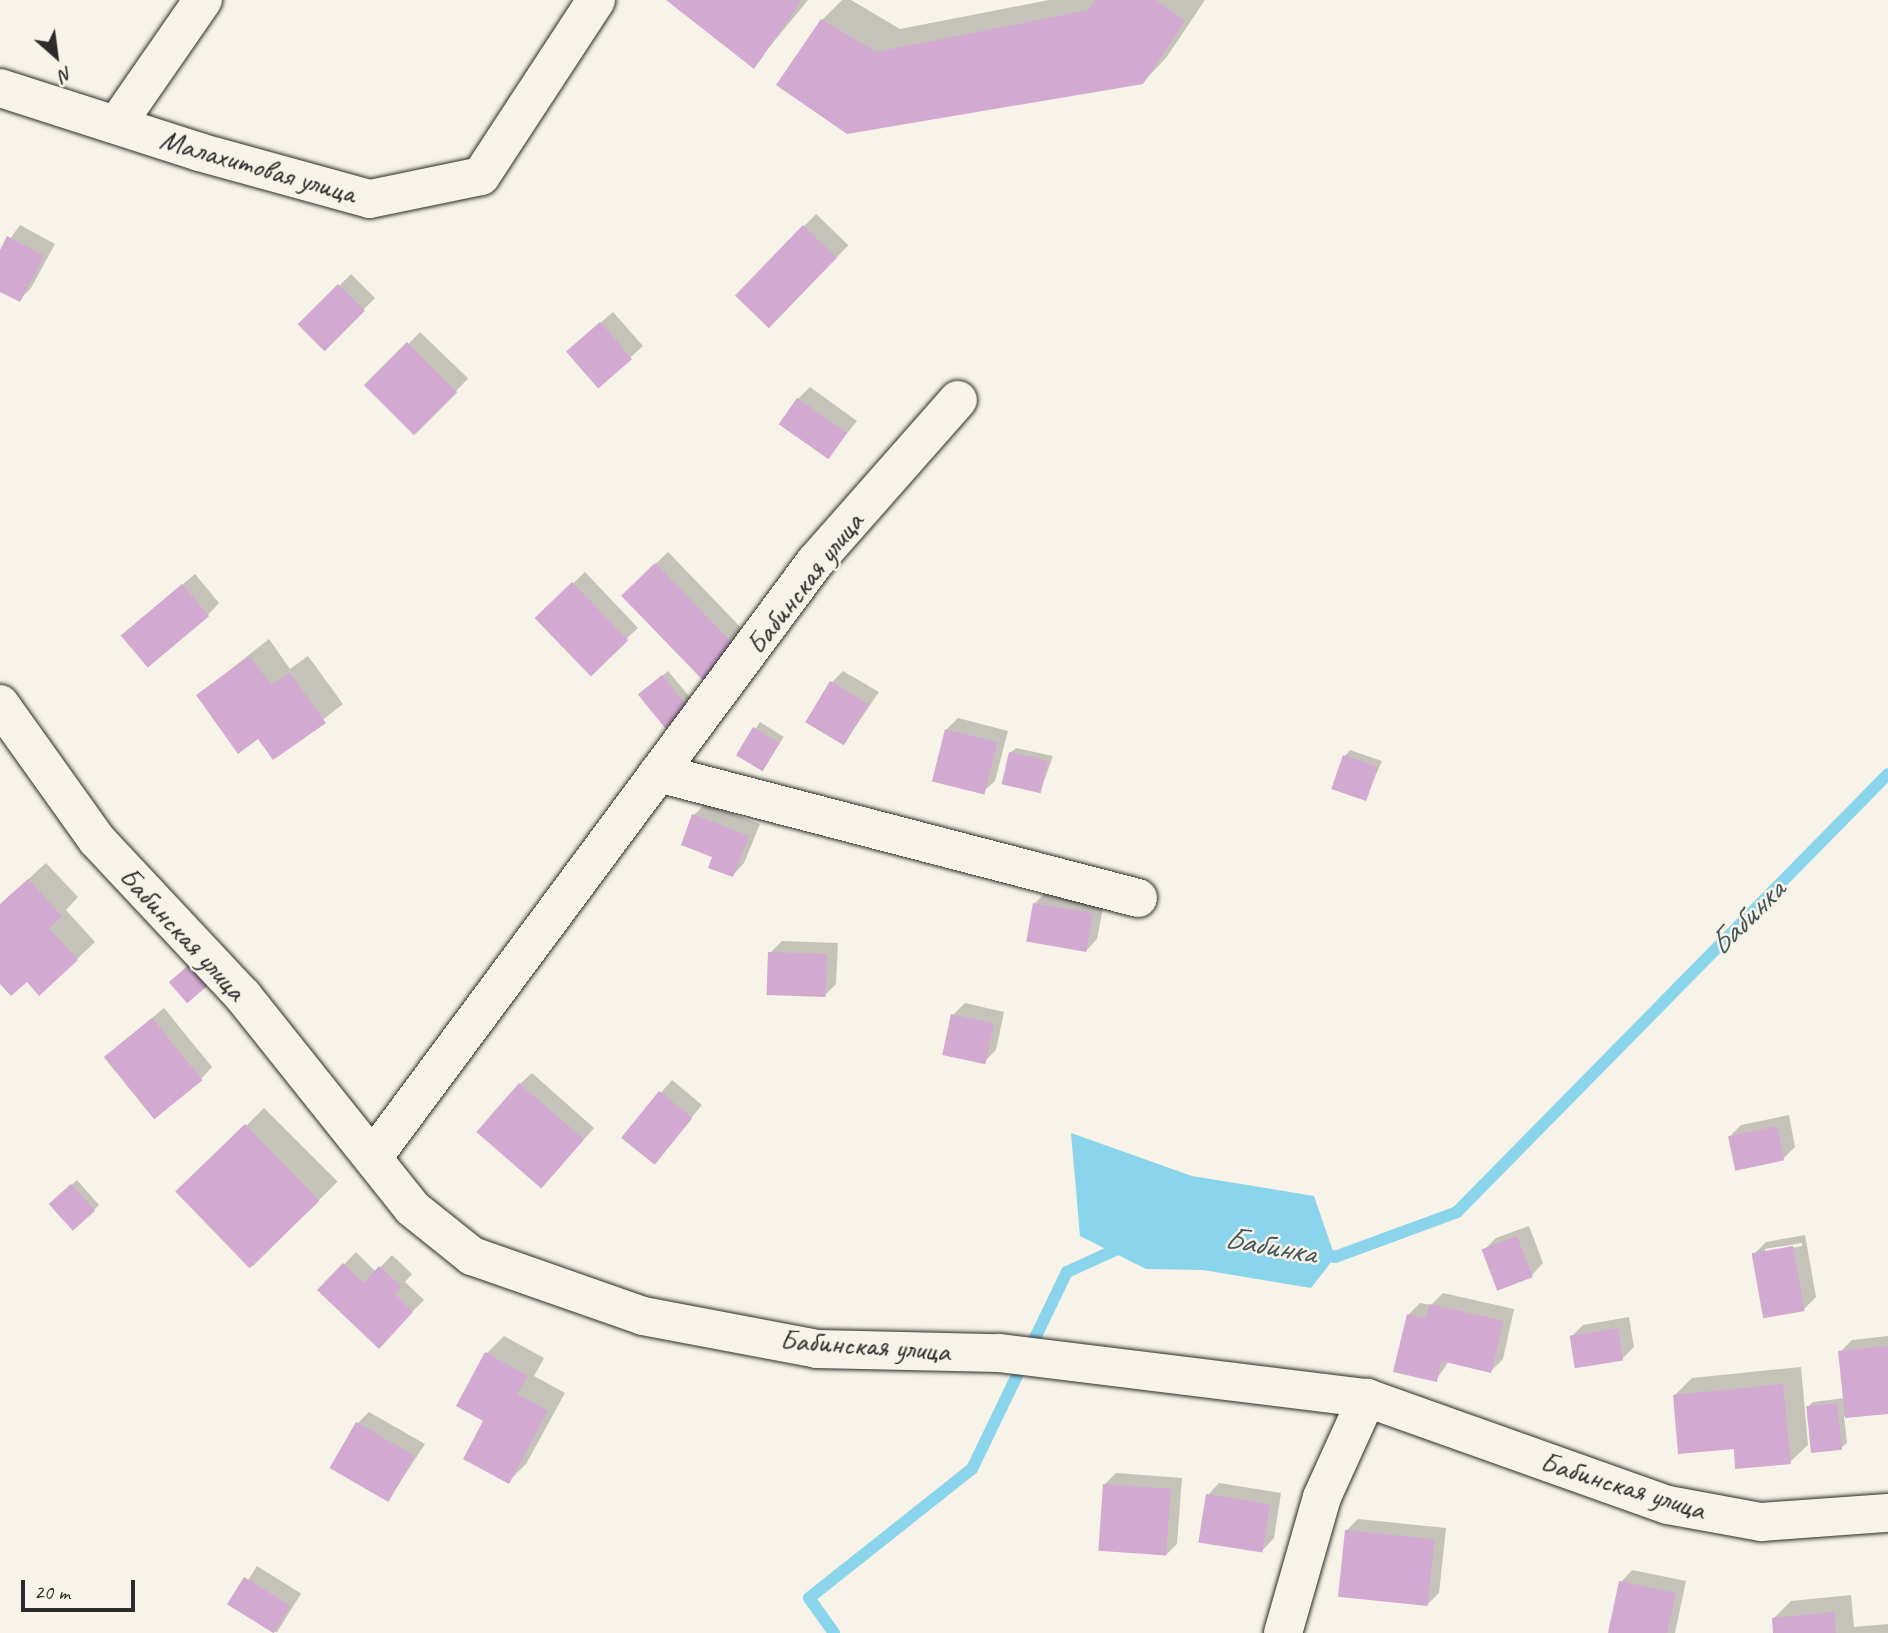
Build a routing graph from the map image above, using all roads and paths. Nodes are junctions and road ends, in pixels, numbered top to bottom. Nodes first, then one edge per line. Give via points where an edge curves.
1 (202, 0) edge
2 (596, 0) edge
3 (0, 88) edge
4 (117, 124) junction
5 (958, 400) dead end
6 (0, 704) edge
7 (659, 773) junction
8 (1139, 898) dead end
9 (374, 1156) junction
10 (1367, 1398) junction
11 (1888, 1513) edge
12 (1283, 1633) edge

1 - 4 street
2 - 4 street, Малахитовая улица via 481,176 370,199 199,152
3 - 4 street, Малахитовая улица
5 - 7 street, Бабинская улица via 815,562
6 - 9 street, Бабинская улица via 97,840 243,996
7 - 8 street
7 - 9 street, Бабинская улица
9 - 10 street, Бабинская улица via 412,1208 472,1256 643,1316 817,1349 999,1353
10 - 11 street, Бабинская улица via 1668,1505 1761,1522
10 - 12 street via 1322,1497

